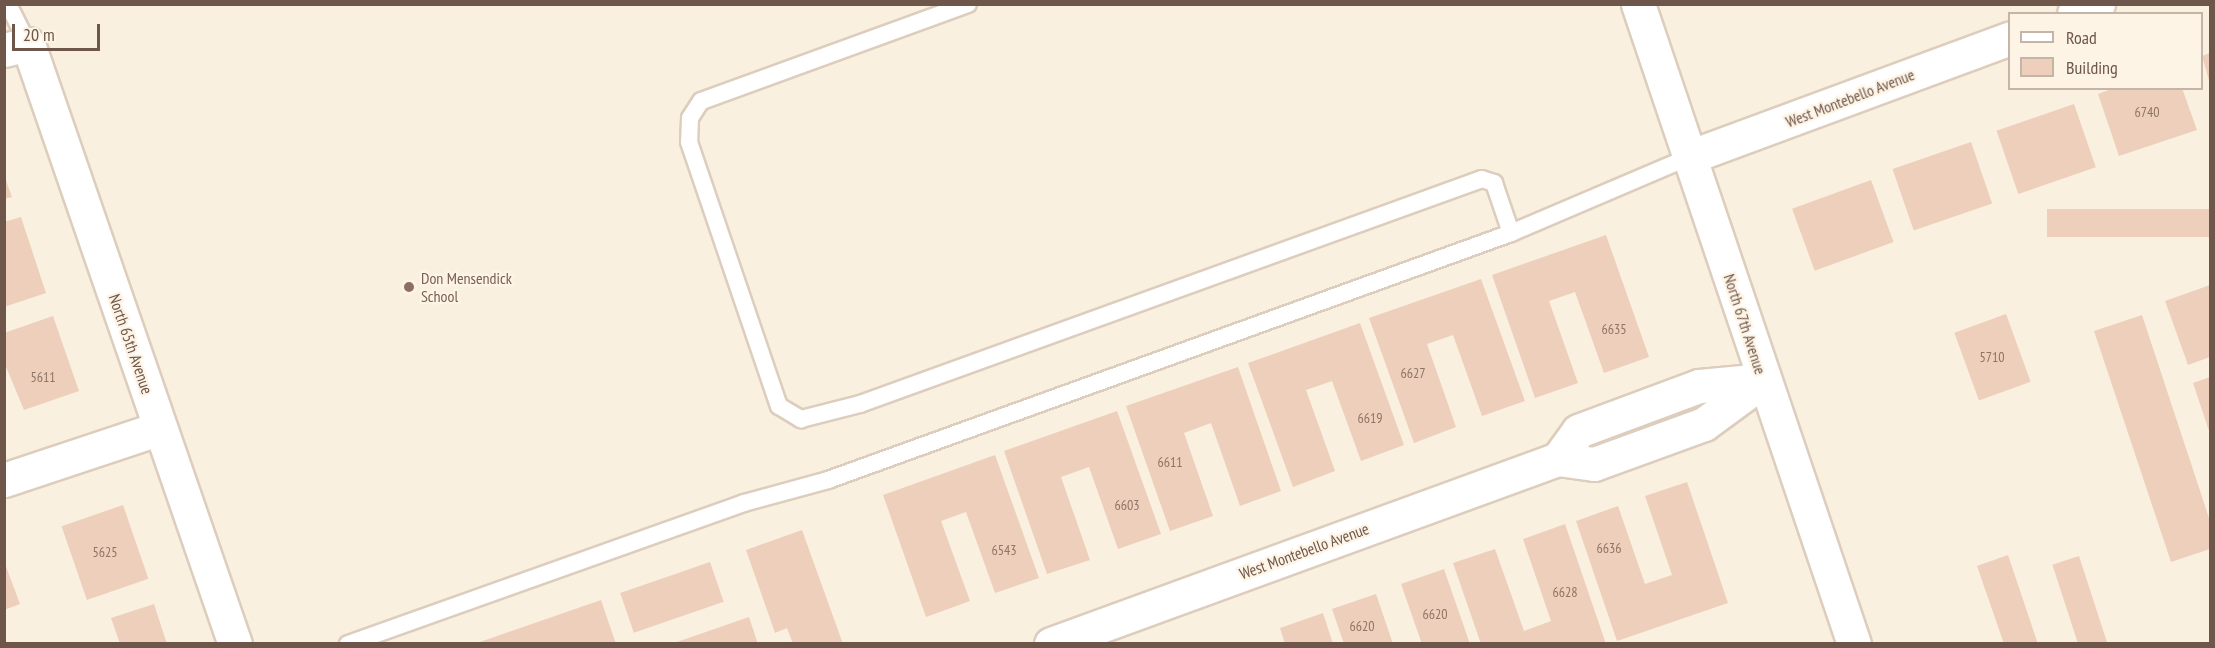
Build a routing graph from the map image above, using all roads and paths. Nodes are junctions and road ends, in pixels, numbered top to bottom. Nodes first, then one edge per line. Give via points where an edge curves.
1 (8, 4) edge
2 (968, 4) edge
3 (1638, 4) edge
4 (2098, 4) edge
5 (2078, 12) edge
6 (2008, 39) edge
7 (16, 47) edge
8 (1689, 158) junction
9 (1511, 233) junction
10 (1764, 380) junction
11 (160, 428) junction
12 (4, 480) edge
13 (235, 644) edge
14 (348, 644) edge
15 (1051, 644) edge
16 (1854, 644) edge

1 - 7 lane
2 - 9 lane via 701,101 690,118 689,142 779,406 801,419 860,404 1482,179 1494,183
3 - 8 street, North 67th Avenue
4 - 5 street
6 - 8 street, West Montebello Avenue
7 - 11 street, North 65th Avenue
8 - 9 lane
8 - 10 street, North 67th Avenue
9 - 14 lane via 828,480 744,503
10 - 15 street, West Montebello Avenue via 1704,424 1594,464 1558,459
10 - 16 street, North 67th Avenue
11 - 12 street
11 - 13 street, North 65th Avenue

